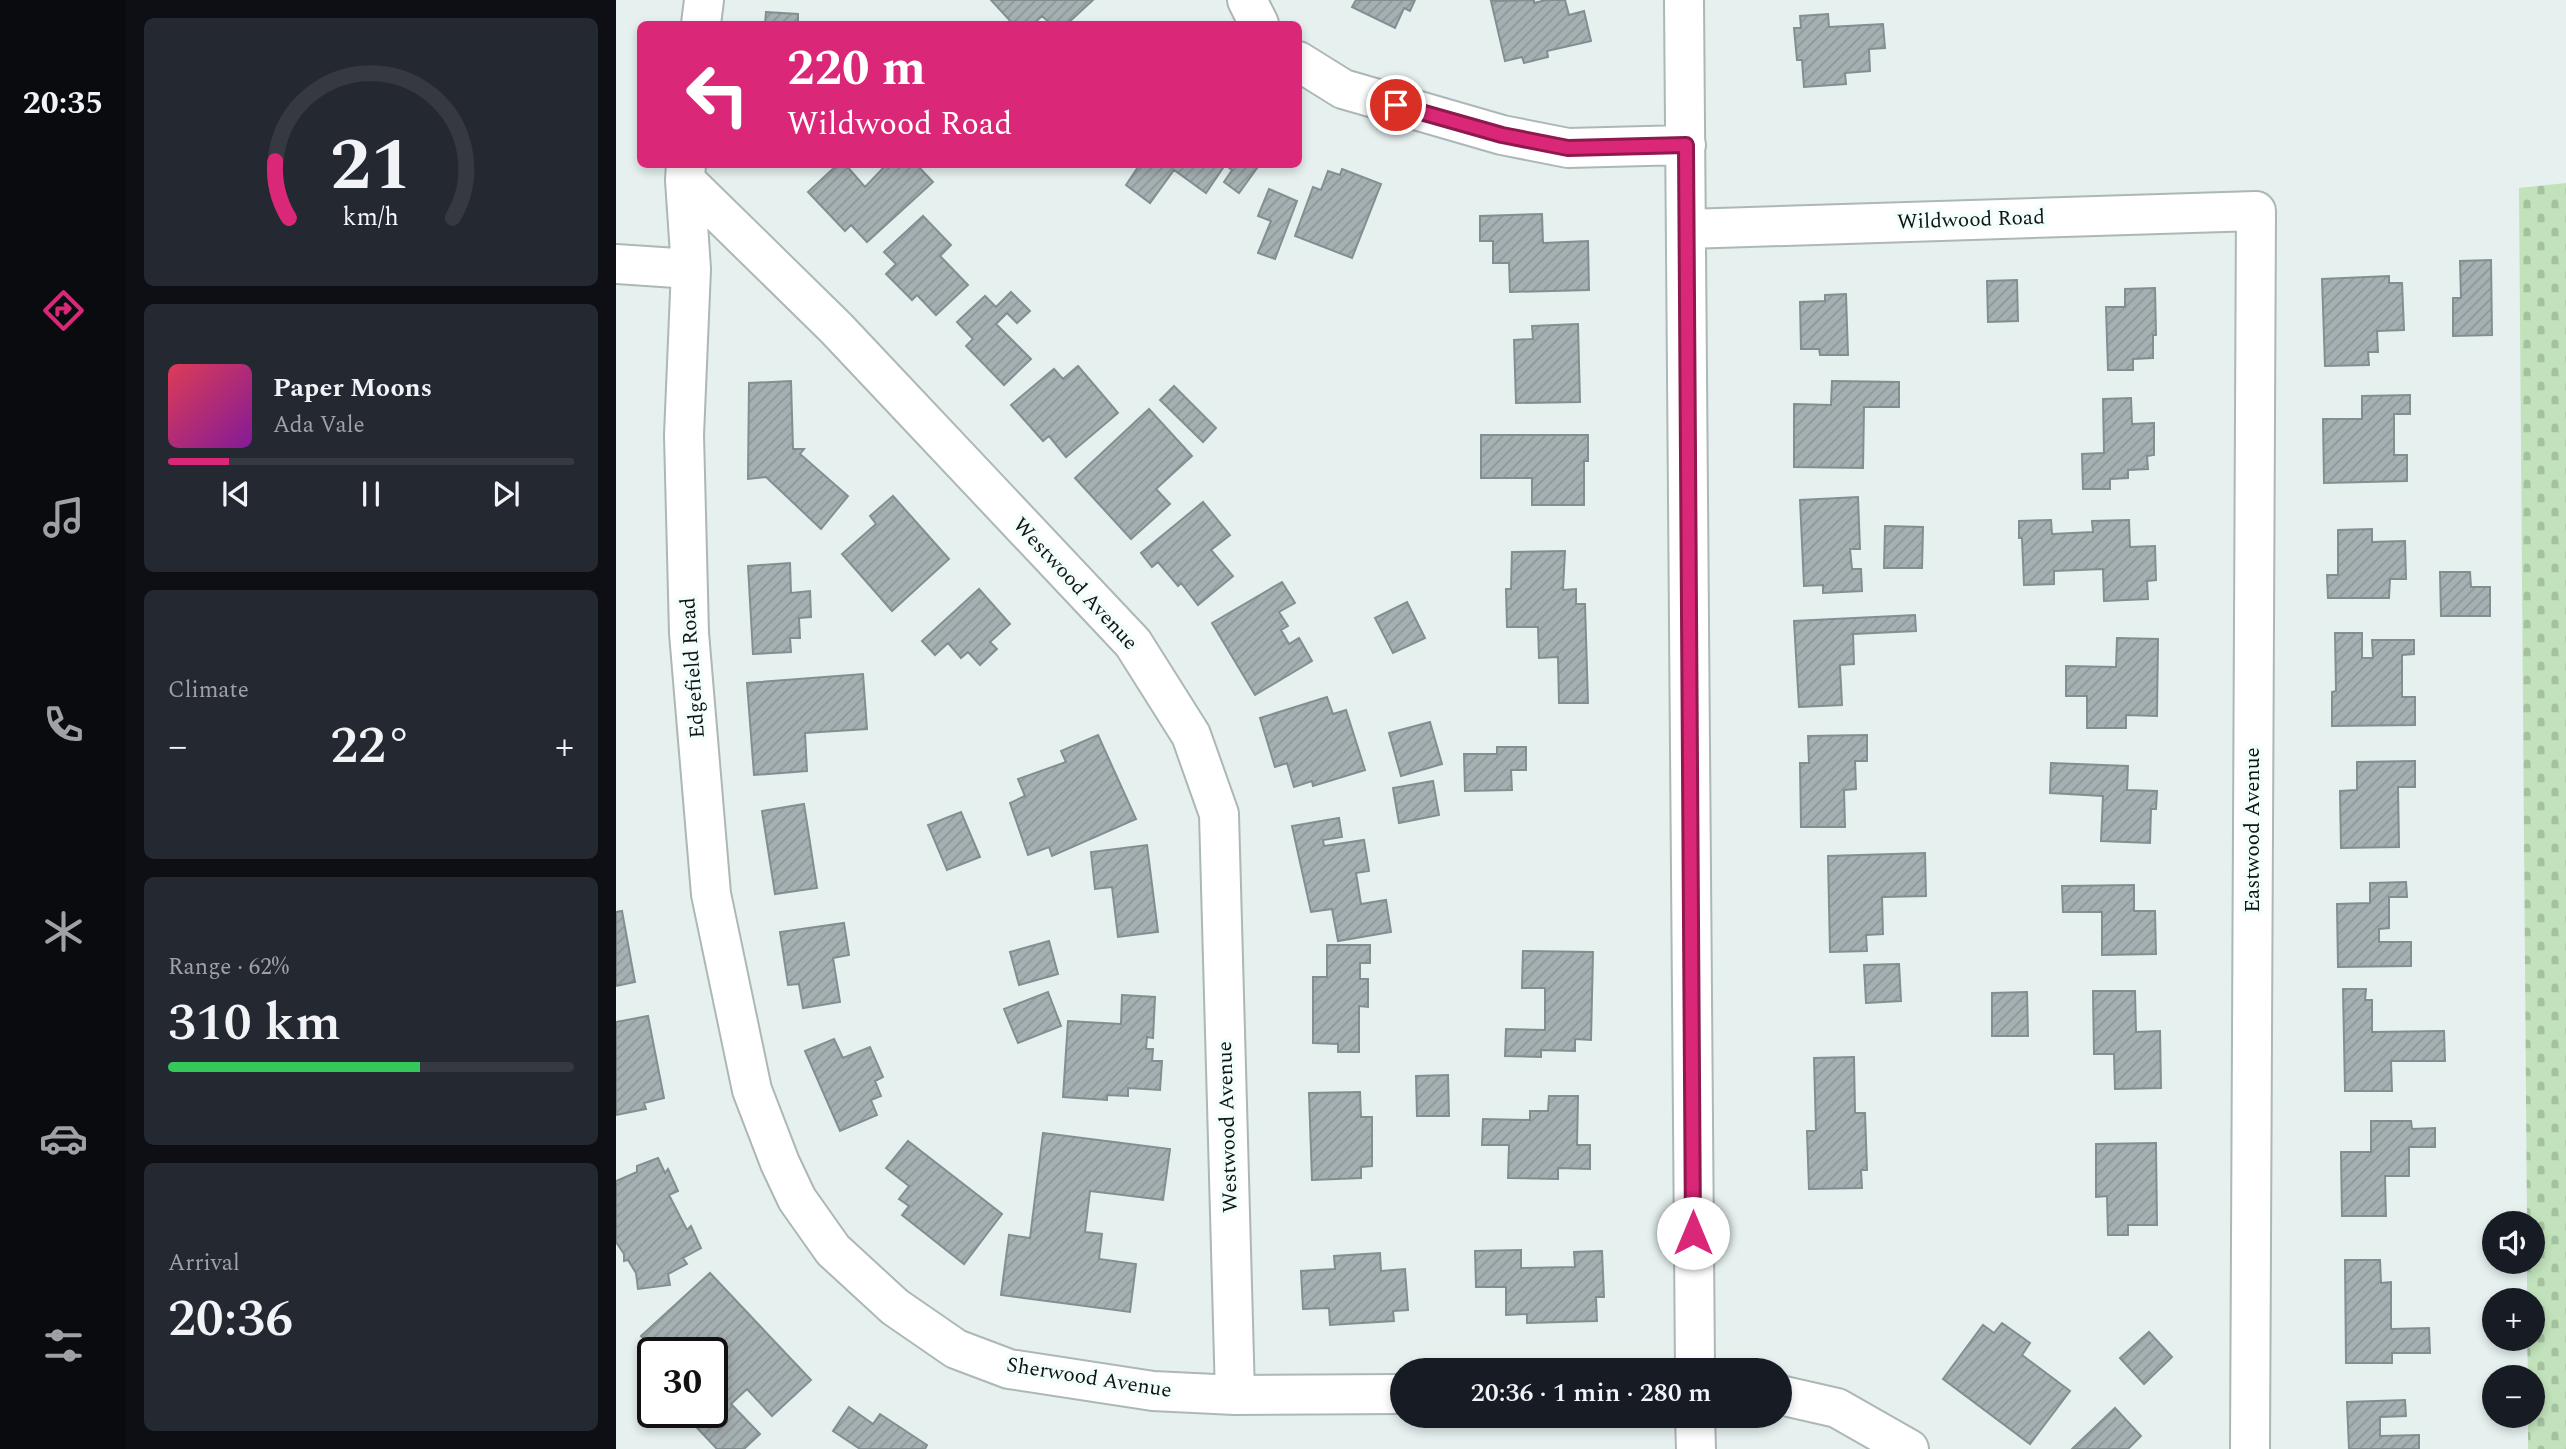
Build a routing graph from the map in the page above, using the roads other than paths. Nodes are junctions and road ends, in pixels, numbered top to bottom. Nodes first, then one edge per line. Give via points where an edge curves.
1 (704, 0) edge
2 (1247, 0) edge
3 (1684, 0) edge
4 (701, 21) edge
5 (1258, 21) edge
6 (1302, 63) edge
7 (1686, 145) junction
8 (686, 172) edge
9 (2256, 211) joint
10 (1687, 229) junction
11 (616, 264) edge
12 (691, 270) junction
13 (780, 1163) joint
14 (1695, 1358) edge
15 (1390, 1394) edge
16 (1235, 1395) junction
17 (1792, 1398) edge
18 (1695, 1428) edge
19 (1696, 1449) edge
20 (1909, 1449) edge
21 (2250, 1449) edge

1 - 4 street
2 - 5 street
3 - 7 street
6 - 7 street via 1343,89 1502,135 1568,148
7 - 10 street
8 - 12 street, Edgefield Road
8 - 16 street, Westwood Avenue via 1133,643 1191,736 1219,814
9 - 10 street, Wildwood Road
9 - 21 street, Eastwood Avenue
10 - 14 street
11 - 12 street
12 - 13 street, Edgefield Road via 684,435 689,633 711,894 752,1090
13 - 16 street, Sherwood Avenue via 797,1199 833,1250 895,1307 956,1349 1009,1369 1153,1391
15 - 16 street, Sherwood Avenue
17 - 20 street via 1837,1408
18 - 19 street

